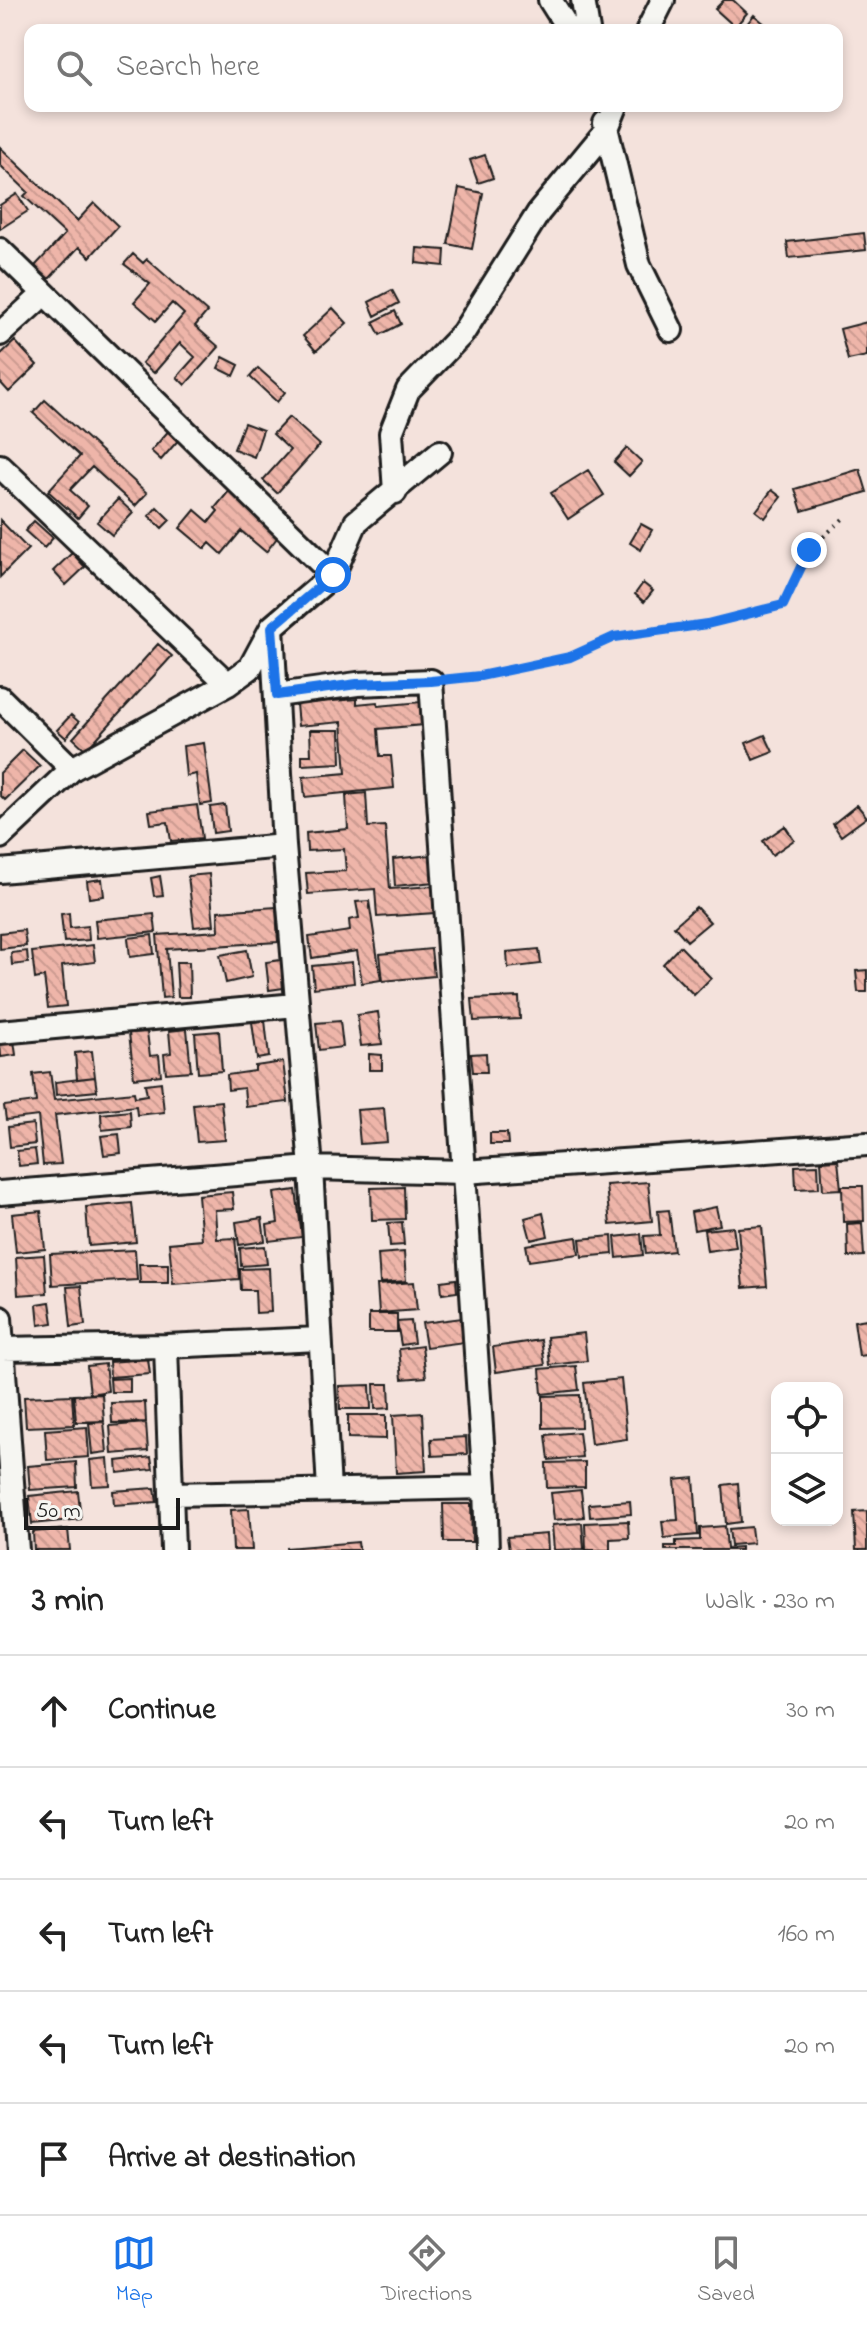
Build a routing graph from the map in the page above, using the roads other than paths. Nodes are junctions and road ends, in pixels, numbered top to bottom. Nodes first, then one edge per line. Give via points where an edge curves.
1 (550, 0) edge
2 (583, 0) edge
3 (663, 0) edge
4 (565, 24) edge
5 (587, 24) edge
6 (651, 24) edge
7 (603, 112) edge
8 (614, 112) edge
9 (606, 131) junction
10 (0, 250) edge
11 (44, 294) junction
12 (671, 330) dead end
13 (0, 334) edge
14 (440, 452) dead end
15 (0, 466) edge
16 (395, 492) junction
17 (333, 575) junction
18 (272, 627) junction
19 (228, 684) junction
20 (277, 695) junction
21 (0, 698) edge
22 (72, 769) junction
23 (0, 837) edge
24 (284, 846) junction
25 (0, 871) edge
26 (296, 1005) junction
27 (0, 1032) edge
28 (867, 1144) edge
29 (311, 1168) junction
30 (464, 1172) junction
31 (0, 1193) edge
32 (0, 1318) edge
33 (319, 1339) junction
34 (166, 1346) junction
35 (2, 1349) edge
36 (485, 1487) junction
37 (329, 1490) junction
38 (171, 1494) junction
39 (7, 1513) edge
40 (17, 1550) edge
41 (173, 1550) edge
42 (487, 1550) edge

1 - 4 street
2 - 5 street
3 - 6 street
7 - 9 street
8 - 9 street
9 - 12 street via 639,265
9 - 16 street via 539,212 463,333 408,390 391,433
10 - 11 street
11 - 13 street
11 - 17 street
14 - 16 street
15 - 19 street
16 - 17 street via 356,522
17 - 18 street
18 - 19 street via 250,668
18 - 20 street
19 - 22 street
20 - 24 street
20 - 30 street via 431,681
21 - 22 street
22 - 23 street
24 - 25 street
24 - 26 street
26 - 27 street
26 - 29 street
28 - 30 street
29 - 30 street
29 - 31 street
29 - 33 street
30 - 36 street
32 - 35 street
33 - 34 street
33 - 37 street
34 - 35 street
34 - 38 street
35 - 39 street
36 - 37 street
36 - 42 street
37 - 38 street
38 - 41 street
39 - 40 street

